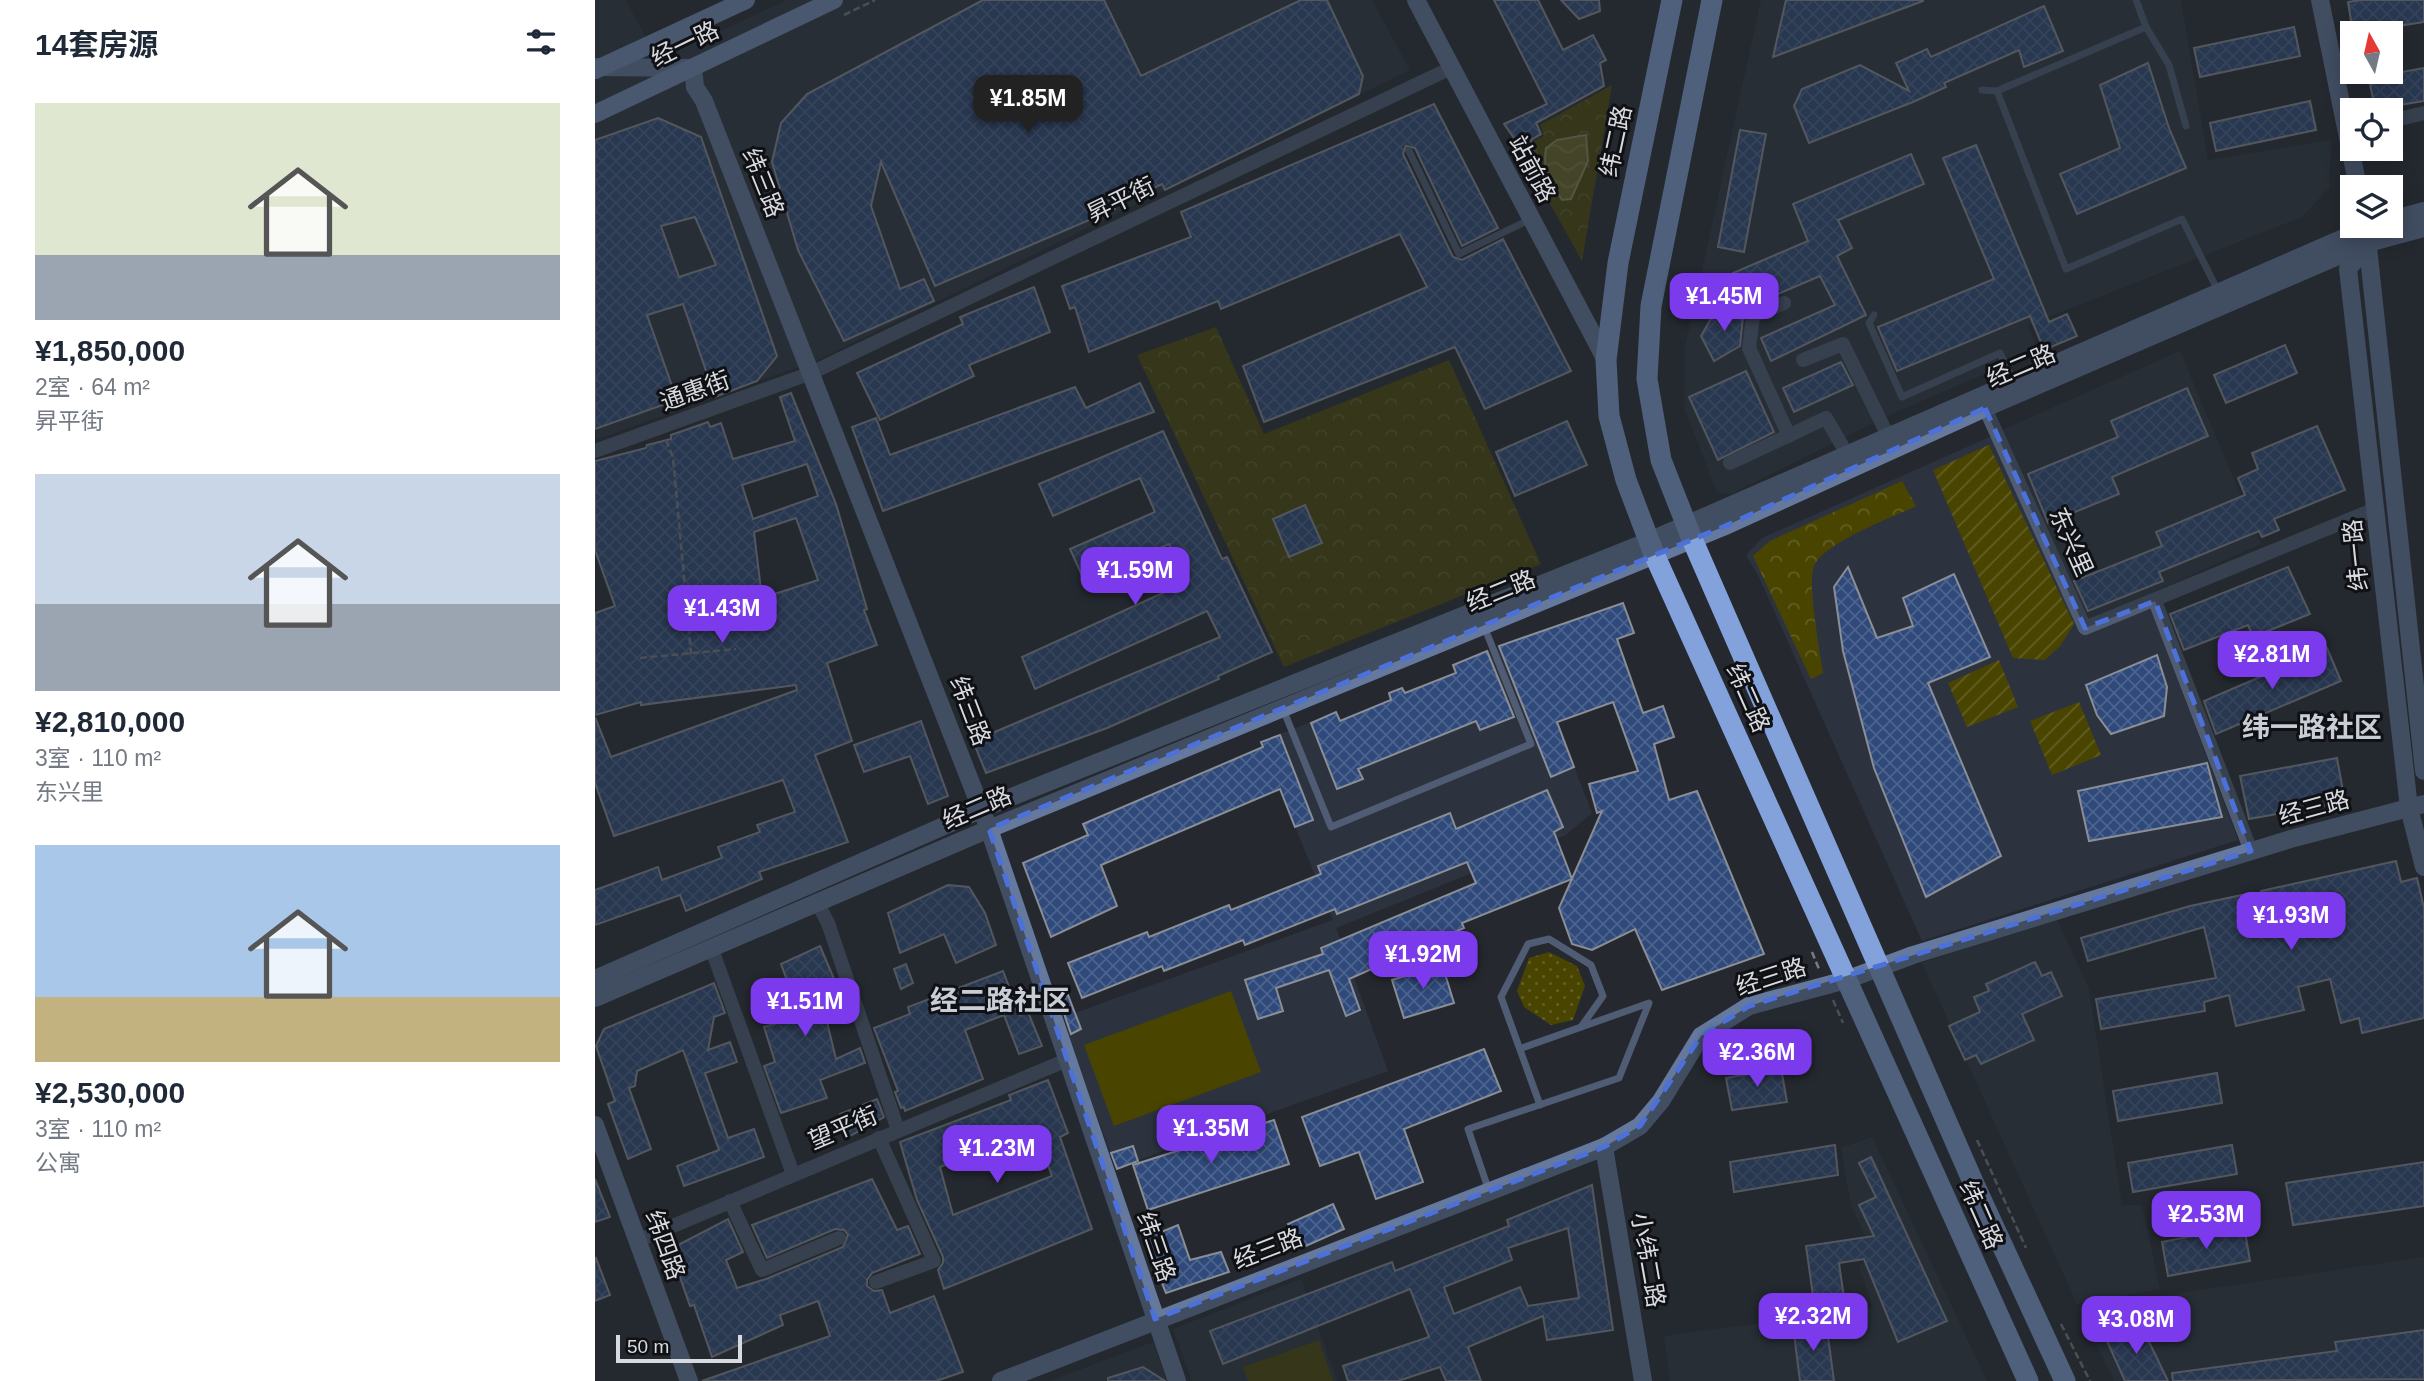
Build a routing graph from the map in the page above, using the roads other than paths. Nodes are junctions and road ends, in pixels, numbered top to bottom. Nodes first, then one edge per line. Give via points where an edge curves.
1 (834, 0) edge
2 (1416, 0) edge
3 (1672, 0) edge
4 (1712, 0) edge
5 (2136, 0) edge
6 (2321, 0) edge
7 (742, 1) edge
8 (2147, 27) junction
9 (596, 68) edge
10 (693, 68) junction
11 (1451, 68) junction
12 (1982, 90) dead end
13 (1997, 91) junction
14 (2342, 98) edge
15 (2424, 113) edge
16 (595, 114) edge
17 (2403, 118) edge
18 (2186, 126) dead end
19 (1409, 151) dead end
20 (2424, 211) edge
21 (2403, 217) edge
22 (1531, 219) junction
23 (2424, 228) edge
24 (2403, 229) edge
25 (2350, 238) edge
26 (2352, 238) edge
27 (2364, 238) edge
28 (2368, 238) edge
29 (2219, 291) junction
30 (1784, 303) dead end
31 (1874, 315) dead end
32 (1607, 360) junction
33 (1803, 360) dead end
34 (811, 373) junction
35 (2013, 381) junction
36 (1985, 408) junction
37 (1789, 436) junction
38 (1888, 436) junction
39 (595, 451) edge
40 (1847, 454) junction
41 (1730, 463) dead end
42 (2375, 509) junction
43 (1689, 532) junction
44 (1652, 548) junction
45 (2155, 601) junction
46 (1483, 625) junction
47 (2413, 667) junction
48 (2424, 690) edge
49 (1282, 708) junction
50 (2424, 771) edge
51 (2416, 806) edge
52 (981, 809) junction
53 (989, 829) junction
54 (2251, 851) junction
55 (2424, 867) edge
56 (817, 902) junction
57 (711, 947) junction
58 (1880, 967) junction
59 (595, 979) edge
60 (1846, 979) junction
61 (595, 998) edge
62 (1581, 1027) junction
63 (1522, 1048) junction
64 (1067, 1060) junction
65 (1540, 1105) junction
66 (595, 1125) edge
67 (898, 1130) junction
68 (879, 1138) junction
69 (1604, 1147) junction
70 (793, 1174) junction
71 (1489, 1191) junction
72 (730, 1201) junction
73 (839, 1238) dead end
74 (638, 1241) junction
75 (876, 1282) dead end
76 (1155, 1319) junction
77 (689, 1381) edge
78 (1001, 1381) edge
79 (1177, 1381) edge
80 (1643, 1381) edge
81 (2028, 1381) edge
82 (2065, 1381) edge

1 - 10 main road, 经一路
2 - 11 street, 站前路
3 - 32 highway, 纬二路 via 1618,263
4 - 43 highway, 纬二路 via 1650,318 1647,379 1661,460
5 - 8 lane
6 - 14 street
7 - 9 main road, 经一路
8 - 13 lane
8 - 18 lane via 2169,65
9 - 10 street
10 - 16 main road, 经一路
10 - 34 street, 纬三路 via 695,87
11 - 22 street, 站前路
11 - 34 street, 昇平街
12 - 13 lane
13 - 29 lane via 2066,269 2182,219
15 - 17 street
19 - 22 lane via 1459,254
20 - 21 street
22 - 32 street, 站前路
23 - 24 street, 经二路
25 - 29 street, 经二路
26 - 36 street, 经二路
27 - 42 street, 纬一路 via 2348,269
28 - 47 street, 纬一路
29 - 35 street, 经二路
30 - 37 street via 1753,316 1749,348
31 - 35 lane via 1869,323 1902,397 2000,353
32 - 44 highway, 纬二路 via 1609,416 1626,480
33 - 38 street via 1843,344
34 - 39 street, 通惠街
34 - 52 street, 纬三路
35 - 38 street, 经二路
36 - 43 street, 经二路
36 - 45 street, 东兴里 via 2085,628
37 - 40 street via 1826,418
37 - 41 street
38 - 40 street, 经二路
40 - 43 street, 经二路
42 - 45 street, 东兴里
42 - 51 street, 纬一路
43 - 44 street, 经二路
43 - 58 highway, 纬二路
44 - 46 street, 经二路
44 - 52 street, 经二路
44 - 60 highway, 纬二路
45 - 54 street
46 - 49 street, 经二路
46 - 49 lane via 1531,744 1331,827
47 - 48 street
47 - 50 street, 纬一路
49 - 53 street, 经二路
51 - 54 street, 经三路
51 - 55 street, 纬一路
52 - 53 street, 纬三路
52 - 59 street, 经二路
53 - 56 street, 经二路
53 - 64 street, 纬三路
54 - 58 street, 经三路
56 - 57 street, 经二路
56 - 67 street
57 - 61 street, 经二路
57 - 70 street
58 - 60 street, 经三路
58 - 82 highway, 纬二路
60 - 69 street, 经三路 via 1749,1006 1701,1036 1640,1126
60 - 81 highway, 纬二路
62 - 63 lane
62 - 63 lane via 1604,996 1591,965 1549,939 1528,944 1501,997
62 - 65 lane via 1649,1003 1619,1078
63 - 65 lane
64 - 67 street, 望平街
64 - 76 street, 纬三路
65 - 71 lane via 1468,1129
66 - 74 street, 纬四路
67 - 68 street, 望平街
68 - 70 street, 望平街
68 - 75 street via 934,1261
69 - 71 street, 经三路
69 - 80 street, 小纬二路
70 - 72 street, 望平街
71 - 76 street, 经三路
72 - 73 street via 762,1270
72 - 74 street, 望平街
74 - 77 street, 纬四路
76 - 78 street, 经三路
76 - 79 street, 纬三路

